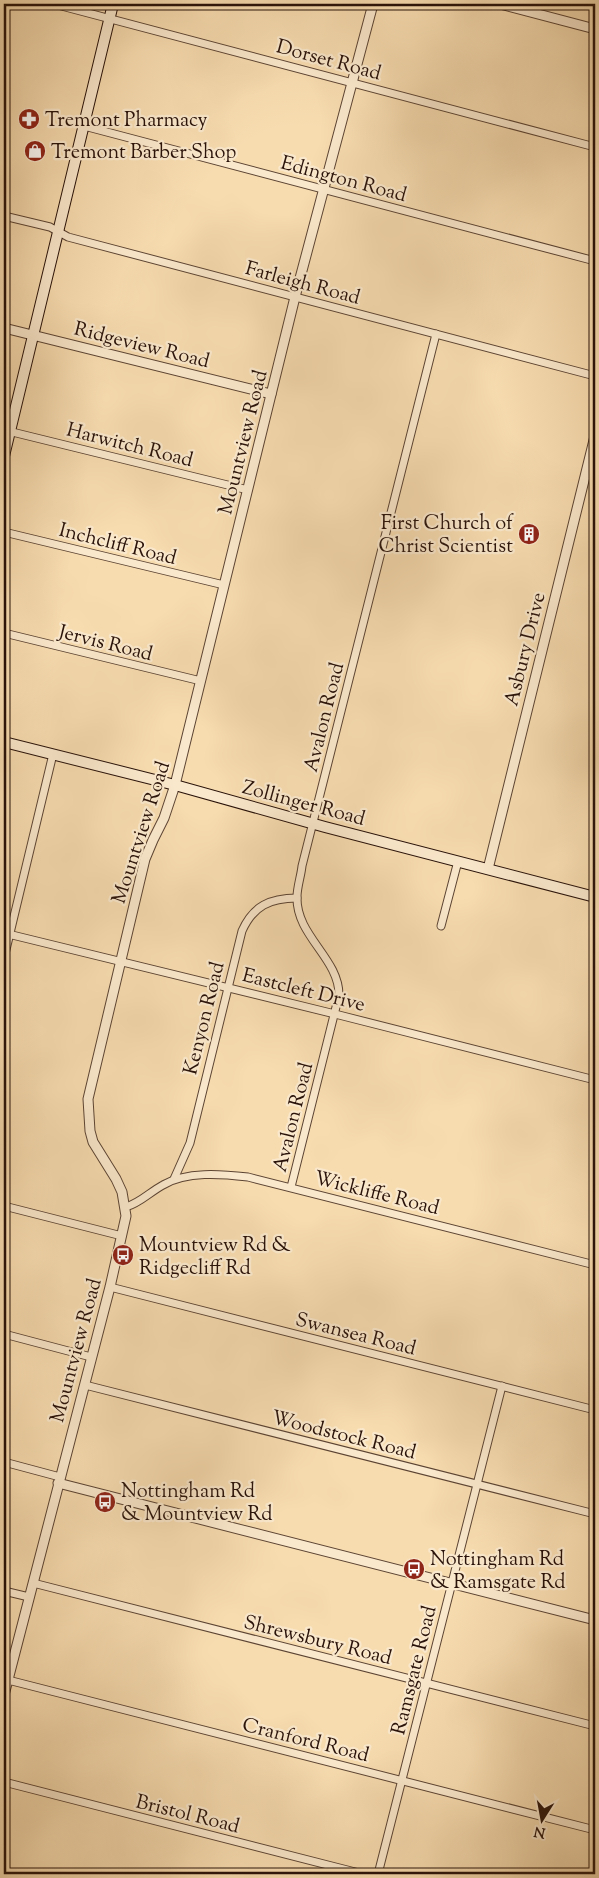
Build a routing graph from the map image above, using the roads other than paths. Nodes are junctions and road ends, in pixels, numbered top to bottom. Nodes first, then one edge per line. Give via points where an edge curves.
1 (54, 4) edge
2 (113, 4) edge
3 (373, 4) edge
4 (500, 4) edge
5 (110, 18) junction
6 (595, 29) edge
7 (352, 82) junction
8 (84, 126) junction
9 (595, 147) edge
10 (324, 190) junction
11 (4, 216) edge
12 (59, 232) junction
13 (595, 262) edge
14 (295, 297) junction
15 (4, 328) edge
16 (436, 334) junction
17 (34, 336) junction
18 (595, 376) edge
19 (272, 394) junction
20 (7, 431) edge
21 (595, 436) edge
22 (4, 456) edge
23 (248, 490) junction
24 (4, 532) edge
25 (224, 585) junction
26 (4, 633) edge
27 (201, 681) junction
28 (4, 742) edge
29 (53, 754) junction
30 (175, 785) junction
31 (313, 824) junction
32 (458, 861) junction
33 (488, 869) junction
34 (595, 897) edge
35 (297, 898) junction
36 (441, 926) dead end
37 (7, 934) edge
38 (4, 958) edge
39 (120, 961) junction
40 (228, 987) junction
41 (335, 1014) junction
42 (595, 1080) edge
43 (174, 1179) junction
44 (292, 1187) junction
45 (4, 1206) edge
46 (126, 1207) junction
47 (122, 1236) junction
48 (595, 1265) edge
49 (110, 1287) junction
50 (4, 1334) edge
51 (92, 1357) junction
52 (85, 1385) junction
53 (502, 1386) junction
54 (595, 1410) edge
55 (4, 1462) edge
56 (59, 1480) junction
57 (477, 1484) junction
58 (595, 1514) edge
59 (33, 1583) junction
60 (452, 1584) junction
61 (4, 1591) edge
62 (29, 1597) junction
63 (595, 1620) edge
64 (8, 1680) junction
65 (426, 1683) junction
66 (4, 1695) edge
67 (595, 1726) edge
68 (401, 1781) junction
69 (4, 1782) edge
70 (595, 1830) edge
71 (364, 1874) edge
72 (378, 1874) edge

1 - 5 street, Dorset Road
2 - 5 main road
3 - 7 street, Mountview Road
4 - 6 street
5 - 7 street, Dorset Road
5 - 8 main road
7 - 9 street, Dorset Road
7 - 10 street, Mountview Road
8 - 10 street, Edington Road
8 - 12 main road
10 - 13 street, Edington Road
10 - 14 street, Mountview Road
11 - 12 street, Farleigh Road
12 - 14 street, Farleigh Road
12 - 17 main road
14 - 16 street, Farleigh Road
14 - 19 street, Mountview Road
15 - 17 street, Ridgeview Road
16 - 18 street, Farleigh Road
16 - 31 street, Avalon Road
17 - 19 street, Ridgeview Road
17 - 20 main road
19 - 23 street, Mountview Road
20 - 22 main road
20 - 23 street, Harwitch Road
21 - 33 street, Asbury Drive
23 - 25 street, Mountview Road
24 - 25 street, Inchcliff Road
25 - 27 street, Mountview Road
26 - 27 street, Jervis Road
27 - 30 street, Mountview Road
28 - 29 main road, Zollinger Road
29 - 30 main road, Zollinger Road
29 - 37 street
30 - 31 main road, Zollinger Road
30 - 39 street, Mountview Road via 145,859
31 - 32 main road, Zollinger Road
31 - 35 street, Avalon Road
32 - 33 main road, Zollinger Road
32 - 36 street
33 - 34 main road, Zollinger Road
35 - 40 street, Kenyon Road via 274,900 253,913 242,931
35 - 41 street, Avalon Road via 306,929 338,978
37 - 38 street
37 - 39 street, Eastcleft Drive
39 - 40 street, Eastcleft Drive
39 - 46 street, Mountview Road via 87,1108 94,1142 116,1179
40 - 41 street, Eastcleft Drive
40 - 43 street, Kenyon Road via 190,1143
41 - 42 street, Eastcleft Drive
41 - 44 street, Avalon Road
43 - 44 street, Wickliffe Road via 234,1175
43 - 46 street, Wickliffe Road
44 - 48 street, Wickliffe Road
45 - 47 street
46 - 47 street, Mountview Road
47 - 49 street, Mountview Road
49 - 51 street, Mountview Road
49 - 53 street, Swansea Road
50 - 51 street
51 - 52 street, Mountview Road
52 - 56 street, Mountview Road
52 - 57 street, Woodstock Road
53 - 54 street, Swansea Road
53 - 57 street, Ramsgate Road
55 - 56 street
56 - 59 street, Mountview Road
56 - 60 street
57 - 58 street, Woodstock Road
57 - 60 street, Ramsgate Road
59 - 62 street, Mountview Road
59 - 65 street, Shrewsbury Road
60 - 63 street
60 - 65 street, Ramsgate Road
61 - 62 street
62 - 64 street, Mountview Road
64 - 66 street, Mountview Road
64 - 68 street, Cranford Road
65 - 67 street, Shrewsbury Road
65 - 68 street, Ramsgate Road
68 - 70 street, Cranford Road
68 - 72 street, Ramsgate Road
69 - 71 street, Bristol Road

